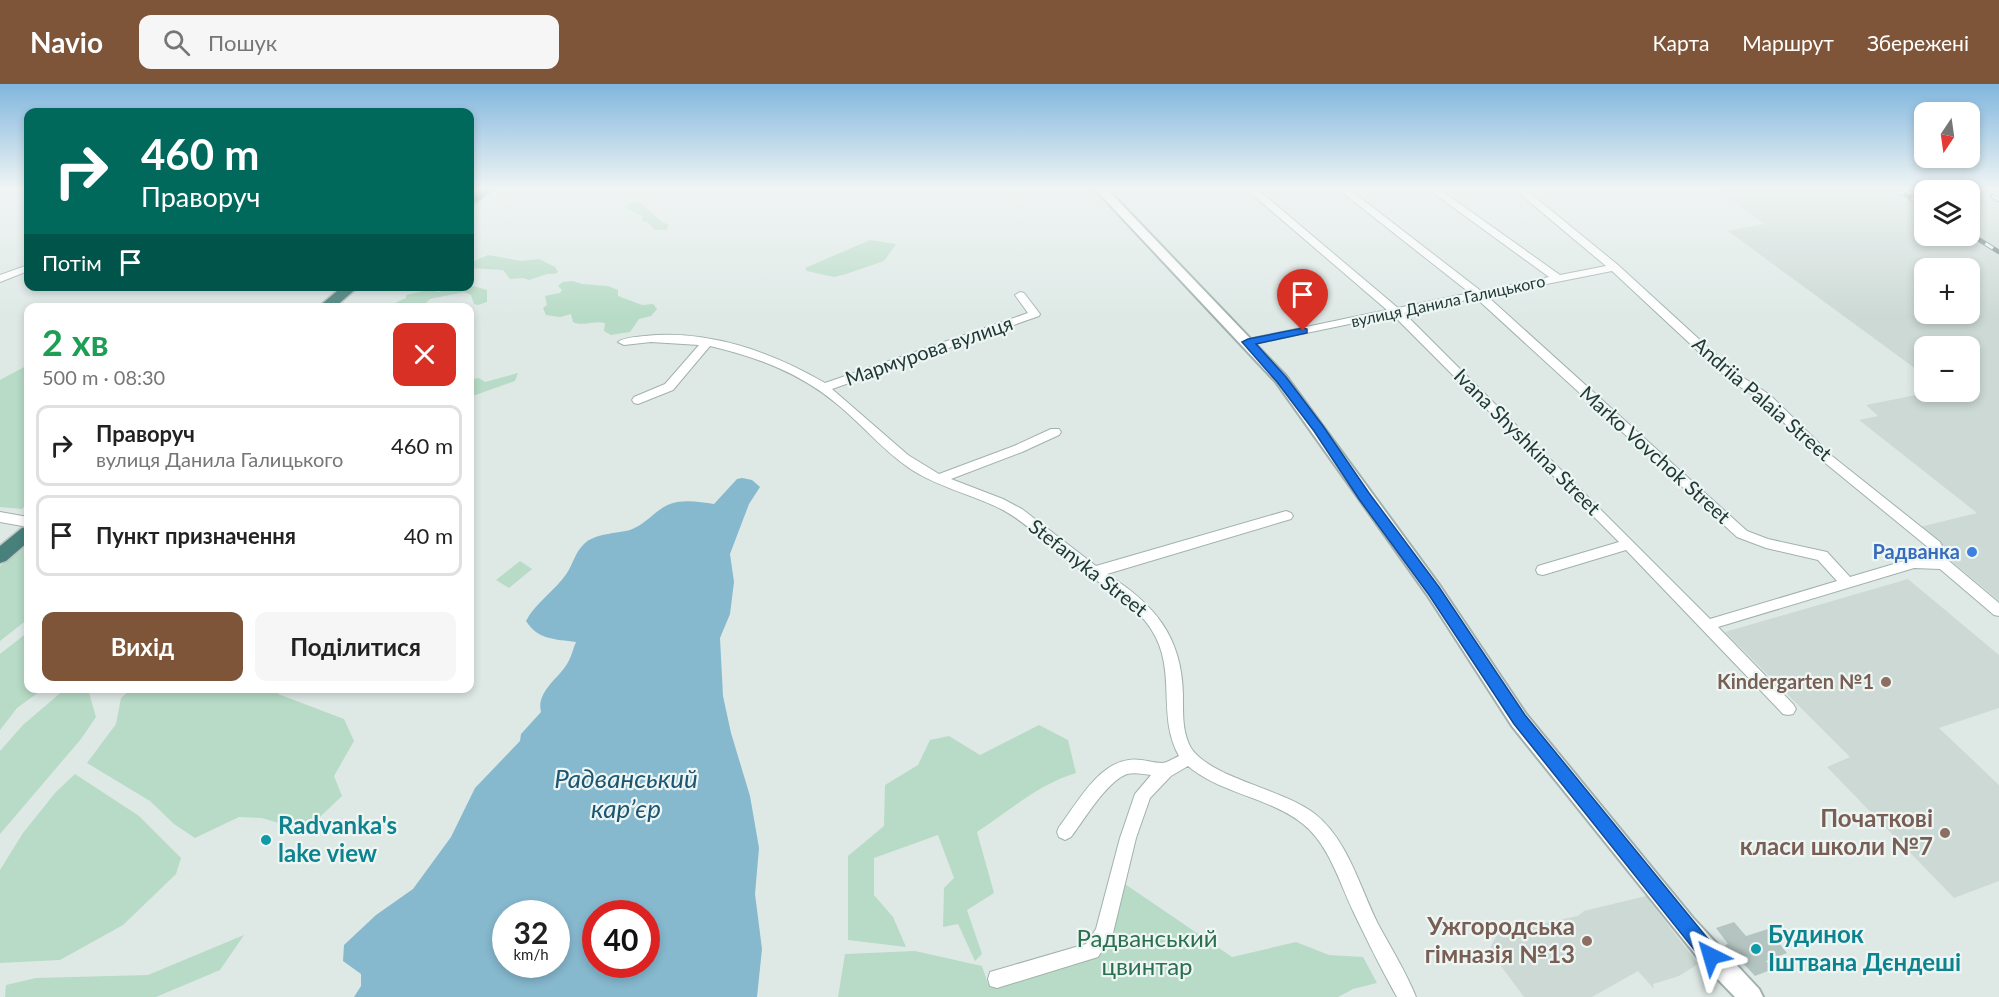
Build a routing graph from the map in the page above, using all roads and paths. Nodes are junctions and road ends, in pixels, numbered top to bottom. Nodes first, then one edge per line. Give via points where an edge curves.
1 (1142, 232) edge
2 (1301, 232) edge
3 (1398, 232) edge
4 (1492, 232) edge
5 (1571, 232) edge
6 (1614, 267) junction
7 (24, 270) edge
8 (1557, 278) junction
9 (0, 279) edge
10 (346, 291) edge
11 (1020, 295) dead end
12 (1479, 295) junction
13 (330, 303) edge
14 (1396, 312) junction
15 (624, 342) dead end
16 (1248, 342) junction
17 (708, 343) junction
18 (824, 388) junction
19 (638, 400) dead end
20 (1055, 432) dead end
21 (940, 479) junction
22 (1286, 516) dead end
23 (0, 518) edge
24 (24, 521) edge
25 (24, 536) edge
26 (1629, 544) junction
27 (0, 556) edge
28 (1943, 564) junction
29 (1543, 570) dead end
30 (1095, 572) junction
31 (1847, 583) junction
32 (1999, 611) edge
33 (1707, 625) junction
34 (1788, 709) dead end
35 (1189, 758) junction
36 (1165, 771) junction
37 (1065, 832) dead end
38 (997, 980) dead end
39 (1407, 997) edge
40 (1751, 997) edge

1 - 16 street
2 - 14 street, Ivana Shyshkina Street
3 - 12 street, Marko Vovchok Street
4 - 8 street
5 - 6 street, Andriia Palaia Street
6 - 8 street, вулиця Данила Галицького
6 - 28 street, Andriia Palaia Street via 1732,376 1766,398 1828,459 1935,545
7 - 9 street
8 - 12 street, вулиця Данила Галицького
10 - 13 highway
11 - 18 street, Мармурова вулиця via 1035,314
12 - 14 street, вулиця Данила Галицького
12 - 31 street, Marko Vovchok Street via 1742,534 1822,555
14 - 16 street, вулиця Данила Галицького
14 - 26 street, Ivana Shyshkina Street
15 - 17 street, Stefanyka Street via 664,339
16 - 40 street via 1318,429 1524,726 1698,941
17 - 18 street, Stefanyka Street via 762,357
17 - 19 street via 669,387
18 - 21 street, Stefanyka Street via 891,448
20 - 21 street
21 - 30 street, Stefanyka Street via 1022,516
22 - 30 street
23 - 24 street
25 - 27 highway
26 - 29 street
26 - 33 street, Ivana Shyshkina Street
28 - 31 street via 1914,563
28 - 32 street, Andriia Palaia Street
30 - 35 street, Stefanyka Street via 1149,615 1164,637 1174,668 1178,736
31 - 33 street
33 - 34 street, Ivana Shyshkina Street
35 - 36 street
35 - 39 street via 1292,807 1315,824 1334,849
36 - 37 street via 1127,767 1111,775
36 - 38 street via 1138,804 1104,933 1092,951

